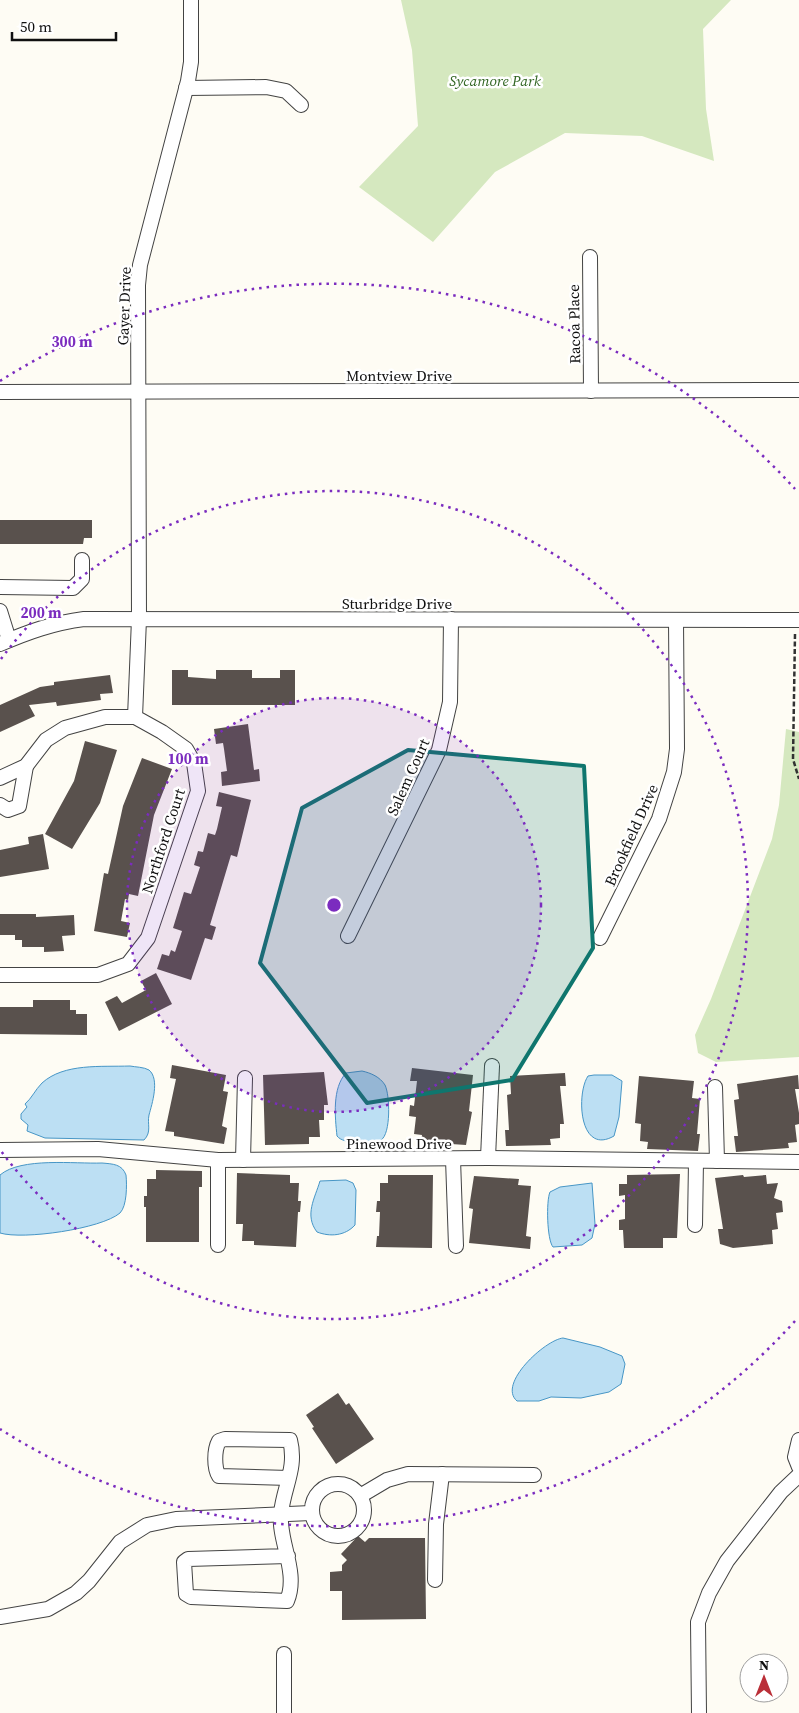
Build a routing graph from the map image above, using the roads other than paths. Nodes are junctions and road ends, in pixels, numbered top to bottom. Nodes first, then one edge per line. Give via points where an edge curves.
1 (192, 0) edge
2 (186, 88) junction
3 (301, 105) dead end
4 (590, 256) dead end
5 (799, 390) edge
6 (139, 391) junction
7 (592, 391) junction
8 (0, 392) edge
9 (82, 560) dead end
10 (0, 587) edge
11 (0, 611) edge
12 (139, 619) junction
13 (451, 620) junction
14 (676, 620) junction
15 (797, 620) edge
16 (5, 642) edge
17 (135, 717) junction
18 (26, 766) junction
19 (0, 778) edge
20 (0, 805) edge
21 (348, 936) dead end
22 (600, 938) dead end
23 (0, 974) edge
24 (492, 1066) dead end
25 (245, 1078) dead end
26 (715, 1087) dead end
27 (0, 1150) edge
28 (488, 1158) junction
29 (453, 1159) junction
30 (218, 1160) junction
31 (243, 1160) junction
32 (696, 1161) junction
33 (717, 1161) junction
34 (799, 1162) edge
35 (695, 1224) dead end
36 (218, 1245) dead end
37 (456, 1246) dead end
38 (799, 1440) edge
39 (799, 1467) edge
40 (442, 1474) junction
41 (534, 1475) dead end
42 (799, 1475) edge
43 (289, 1478) junction
44 (360, 1496) junction
45 (311, 1513) junction
46 (281, 1514) junction
47 (288, 1556) junction
48 (435, 1580) dead end
49 (0, 1618) edge
50 (284, 1654) dead end
51 (284, 1713) edge
52 (699, 1713) edge

1 - 2 street, Gayer Drive via 191,62
2 - 3 street via 266,87 286,91
2 - 6 street, Gayer Drive via 140,265
4 - 7 street, Racoa Place
5 - 7 street, Montview Drive
6 - 7 street, Montview Drive
6 - 8 street, Montview Drive
6 - 12 street, Gayer Drive
9 - 10 street via 82,579 73,588
11 - 16 street
12 - 13 street, Sturbridge Drive
12 - 16 street, Sturbridge Drive via 84,619 58,623
12 - 17 street
13 - 14 street, Sturbridge Drive
13 - 21 street, Salem Court via 450,702 440,750
14 - 15 street, Sturbridge Drive
14 - 22 street, Brookfield Drive via 677,749 674,772 659,819
17 - 18 street via 104,717 65,728 46,740
17 - 23 street, Northford Court via 186,749 194,764 198,791 148,938 128,964 98,975
18 - 19 street
18 - 20 street via 18,806 8,810
24 - 28 street
25 - 31 street
26 - 33 street
27 - 30 street, Pinewood Drive via 98,1149
28 - 29 street, Pinewood Drive
28 - 32 street, Pinewood Drive
29 - 31 street, Pinewood Drive
29 - 37 street
30 - 31 street, Pinewood Drive
30 - 36 street
32 - 33 street, Pinewood Drive
32 - 35 street
33 - 34 street, Pinewood Drive
38 - 39 street via 795,1456
40 - 41 street
40 - 44 street via 408,1474 387,1480
40 - 48 street via 436,1524
42 - 52 street via 781,1492 739,1546 709,1592 698,1622
43 - 43 street via 294,1456 290,1440 225,1439 216,1446 216,1472 219,1476
43 - 46 street
44 - 45 street via 346,1485 329,1485 315,1496
44 - 45 street via 364,1504 362,1521 342,1537 325,1534 313,1522
45 - 46 street
46 - 47 street
46 - 49 street via 176,1519 147,1525 120,1542 76,1593 48,1609
47 - 47 street via 290,1581 287,1601 190,1597 186,1594 184,1562 188,1559
50 - 51 street

